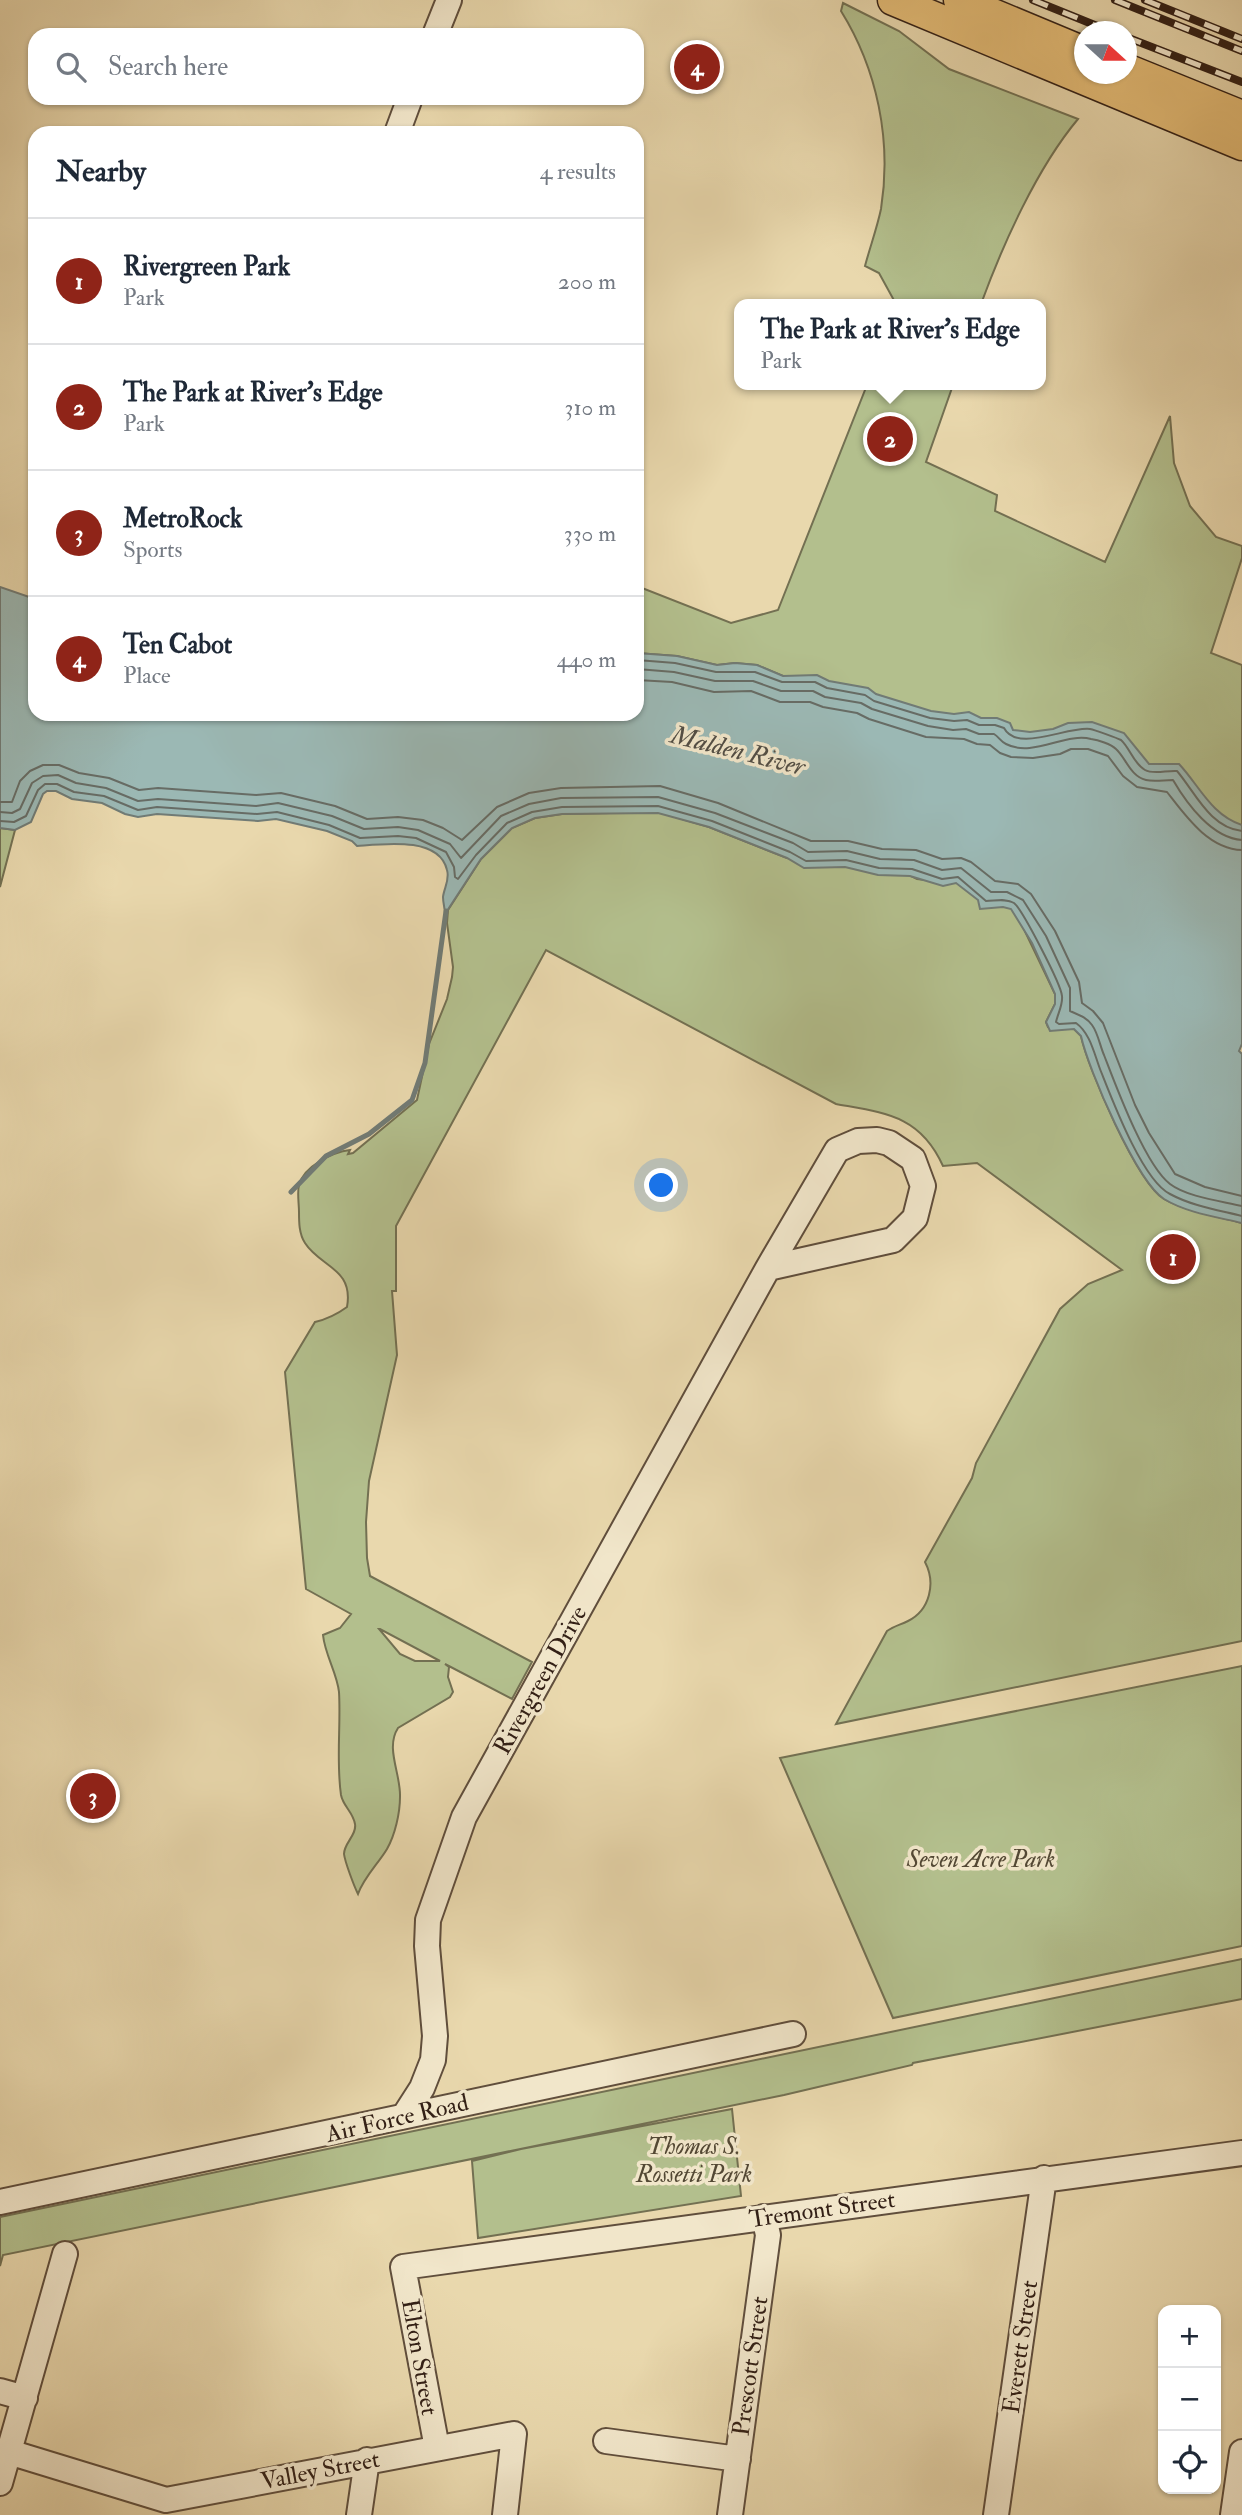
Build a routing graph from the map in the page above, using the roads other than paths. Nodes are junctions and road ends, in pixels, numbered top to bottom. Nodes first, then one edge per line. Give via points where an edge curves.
1 (449, 0) edge
2 (893, 0) edge
3 (959, 0) edge
4 (438, 28) edge
5 (1074, 48) edge
6 (1137, 73) edge
7 (407, 105) edge
8 (1242, 116) edge
9 (400, 126) edge
10 (1242, 145) edge
11 (768, 1268) junction
12 (793, 2034) dead end
13 (404, 2116) junction
14 (1242, 2153) edge
15 (1044, 2178) junction
16 (0, 2202) edge
17 (764, 2217) junction
18 (65, 2254) dead end
19 (403, 2267) joint
20 (0, 2391) edge
21 (25, 2398) junction
22 (606, 2441) dead end
23 (436, 2448) junction
24 (9, 2452) junction
25 (1242, 2452) edge
26 (738, 2459) junction
27 (367, 2460) junction
28 (0, 2483) edge
29 (165, 2508) edge
30 (359, 2515) edge
31 (505, 2515) edge
32 (730, 2515) edge
33 (996, 2515) edge
34 (1233, 2515) edge

1 - 4 street
2 - 10 main road
3 - 5 main road
6 - 8 main road
7 - 9 street
11 - 11 street, Rivergreen Drive via 893,1240 915,1218 918,1208 923,1186 913,1159 877,1140 837,1150
11 - 13 street, Rivergreen Drive via 464,1817 428,1920 433,2060
12 - 13 street, Air Force Road
13 - 16 street, Air Force Road
14 - 15 street, Tremont Street
15 - 17 street, Tremont Street
15 - 33 street, Everett Street
17 - 19 street, Tremont Street
17 - 26 street, Prescott Street via 768,2235
18 - 21 street
19 - 23 street, Elton Street
20 - 21 street
21 - 24 street
22 - 26 street
23 - 27 street, Valley Street
23 - 31 street, Valley Street via 514,2434
24 - 28 street
24 - 29 street, Valley Street
25 - 34 street
26 - 32 street, Prescott Street
27 - 29 street, Valley Street
27 - 30 street

